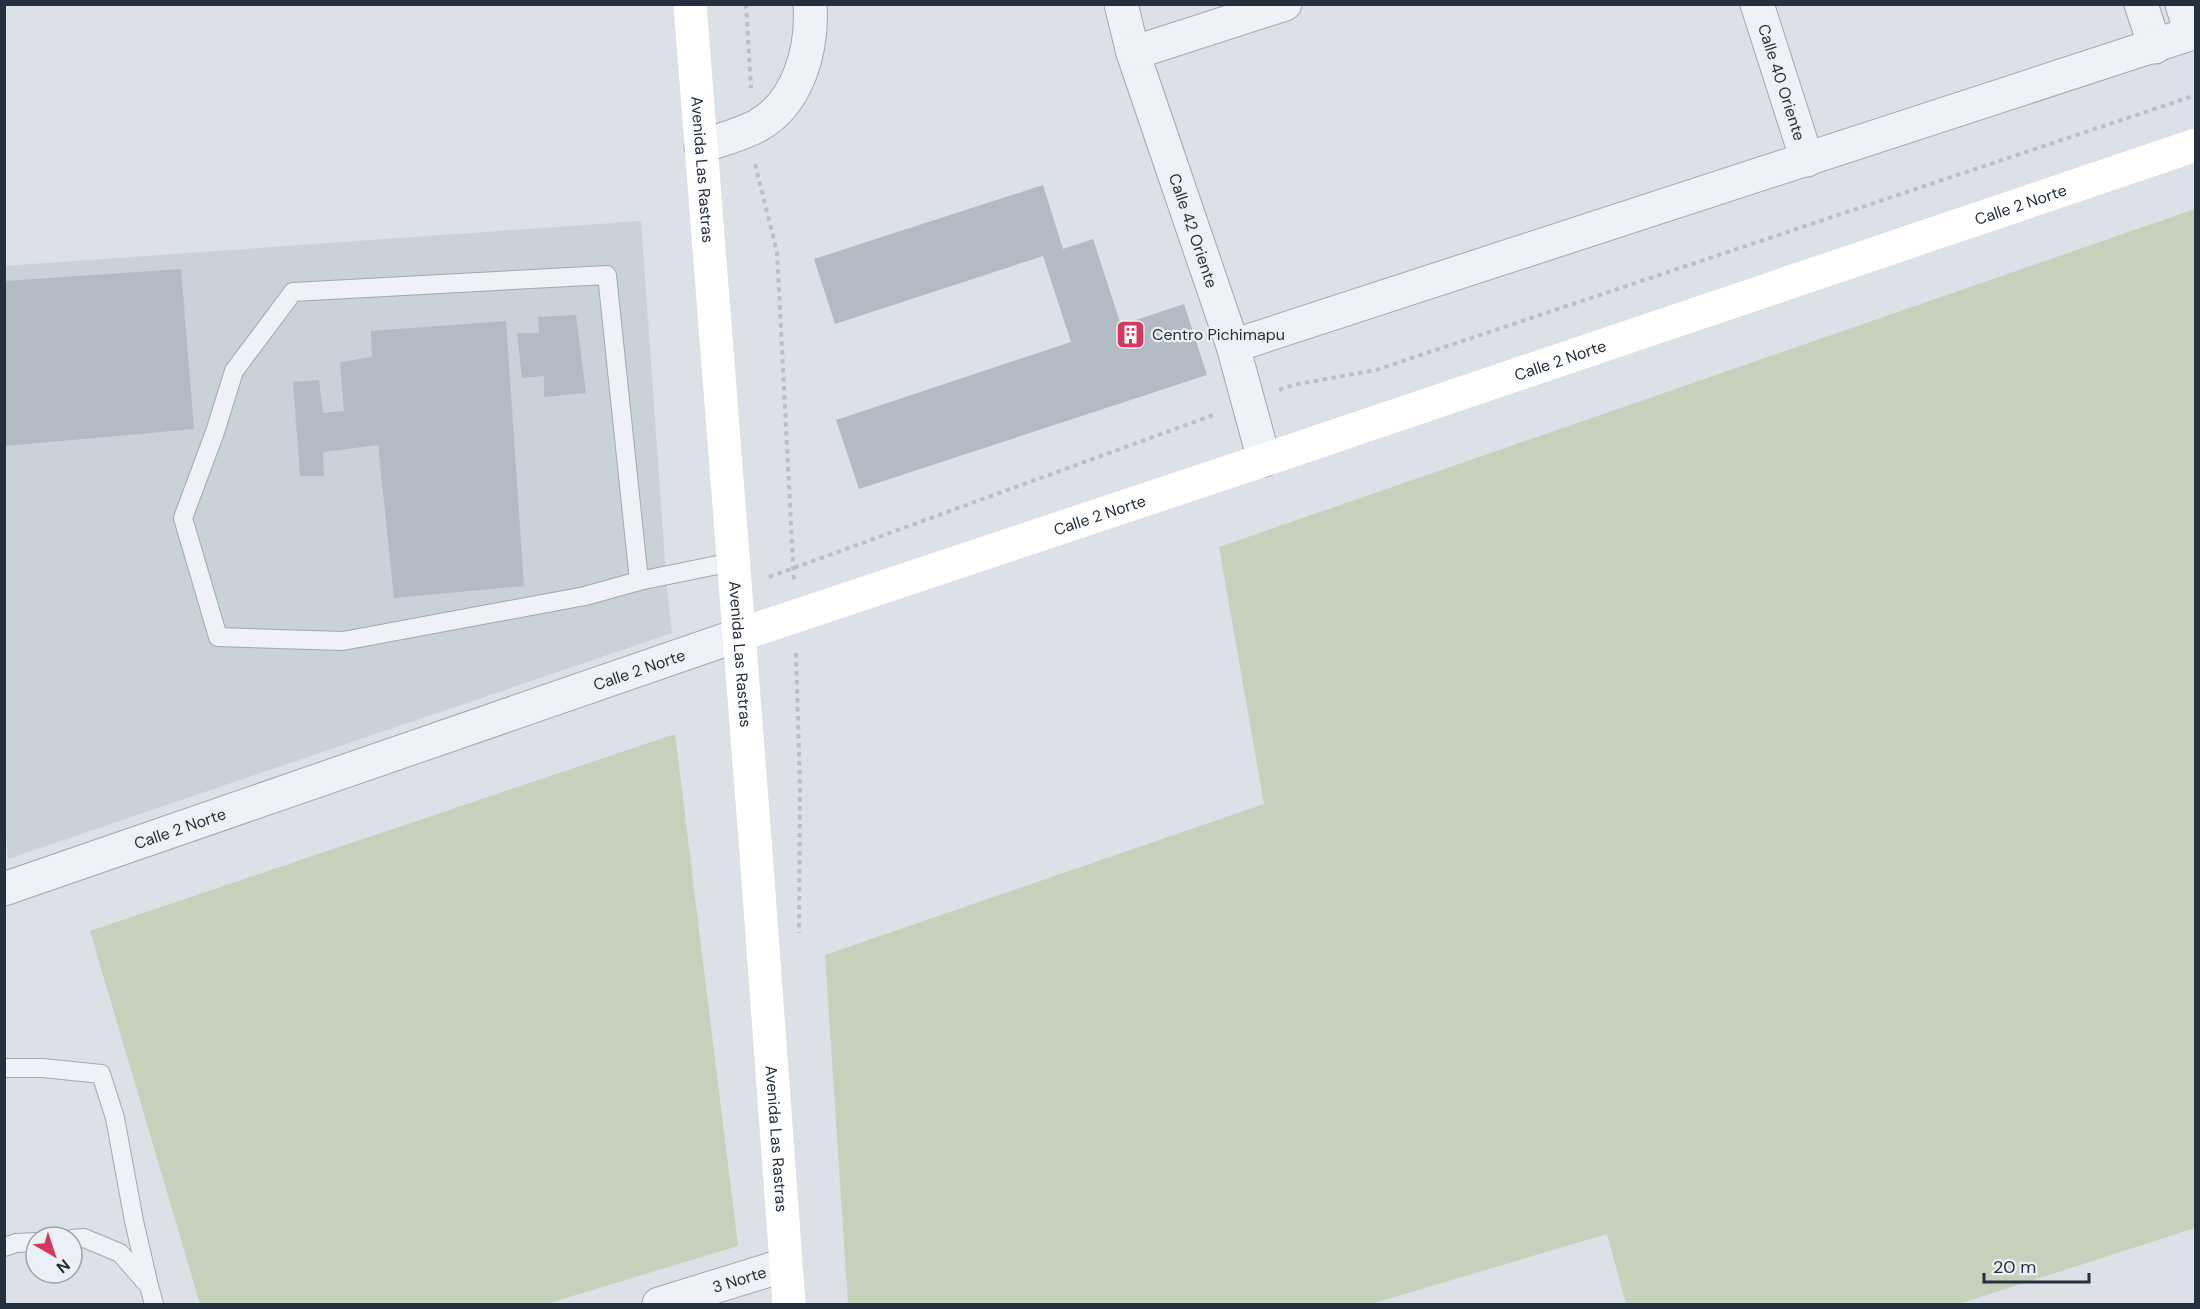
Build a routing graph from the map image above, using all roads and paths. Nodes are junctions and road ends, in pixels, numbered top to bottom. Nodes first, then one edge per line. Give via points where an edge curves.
1 (690, 4) edge
2 (746, 4) edge
3 (810, 4) edge
4 (1121, 4) edge
5 (1285, 4) edge
6 (1757, 4) edge
7 (2141, 4) edge
8 (2190, 23) edge
9 (2155, 46) junction
10 (1133, 54) junction
11 (2196, 95) edge
12 (753, 127) junction
13 (2196, 145) edge
14 (701, 147) junction
15 (1807, 160) junction
16 (1233, 346) junction
17 (1248, 402) junction
18 (1264, 460) junction
19 (793, 568) junction
20 (734, 576) junction
21 (639, 581) junction
22 (795, 616) junction
23 (739, 635) junction
24 (4, 889) edge
25 (798, 936) dead end
26 (4, 1068) edge
27 (84, 1238) edge
28 (24, 1243) edge
29 (4, 1247) edge
30 (785, 1265) junction
31 (149, 1286) junction
32 (154, 1305) edge
33 (659, 1305) edge
34 (789, 1305) edge

1 - 14 main road, Avenida Las Rastras
2 - 12 path
3 - 12 street via 810,44 794,89 779,108
4 - 10 street, Calle 42 Oriente
5 - 10 street
6 - 15 street, Calle 40 Oriente
7 - 9 street
8 - 9 street
9 - 15 street
10 - 16 street, Calle 42 Oriente
11 - 17 path via 1376,370 1293,385
12 - 14 street
12 - 19 path via 756,169 777,252
13 - 18 main road, Calle 2 Norte
14 - 20 main road, Avenida Las Rastras
15 - 16 street
16 - 17 street, Calle 42 Oriente
17 - 18 street, Calle 42 Oriente
17 - 19 path
18 - 22 main road, Calle 2 Norte
19 - 20 path
19 - 22 path
20 - 21 lane
20 - 23 main road, Avenida Las Rastras
21 - 21 lane via 585,596 343,641 218,637 183,518 234,371 293,292 607,275
22 - 23 main road, Calle 2 Norte
22 - 25 path via 800,785
23 - 24 street, Calle 2 Norte
23 - 30 main road, Avenida Las Rastras
26 - 31 lane via 101,1074 115,1118
27 - 31 lane via 120,1253
28 - 29 lane
30 - 33 street, 3 Norte
30 - 34 main road, Avenida Las Rastras
31 - 32 lane

